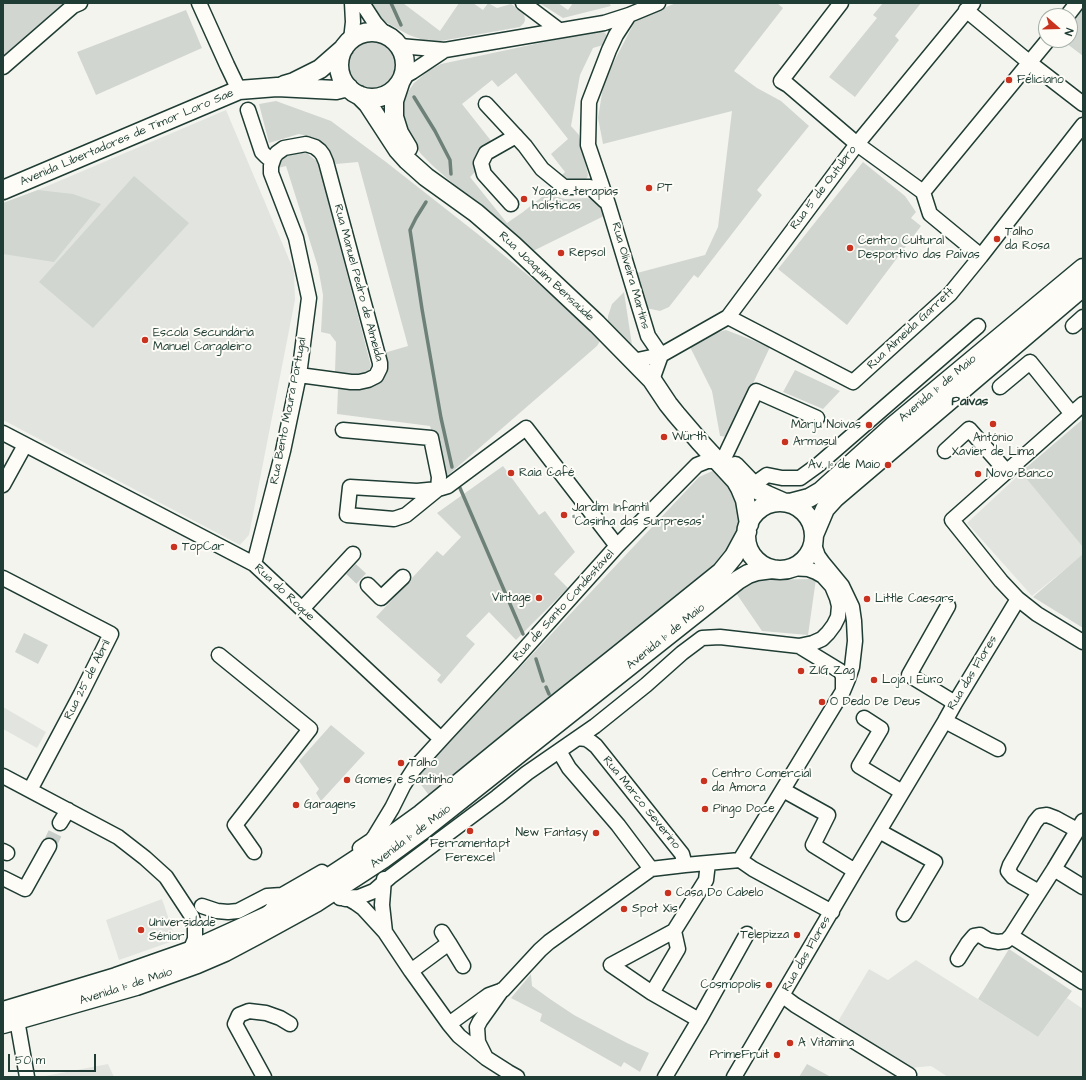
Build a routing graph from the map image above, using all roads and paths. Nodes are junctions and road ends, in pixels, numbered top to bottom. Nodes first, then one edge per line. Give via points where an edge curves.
1 (80, 3) edge
2 (199, 3) edge
3 (352, 3) edge
4 (362, 3) edge
5 (523, 3) edge
6 (658, 3) edge
7 (841, 3) edge
8 (970, 7) edge
9 (629, 15) junction
10 (559, 30) junction
11 (385, 34) junction
12 (347, 44) junction
13 (400, 46) junction
14 (1042, 48) edge
15 (445, 50) junction
16 (1030, 63) junction
17 (3, 67) edge
18 (401, 80) junction
19 (277, 87) junction
20 (239, 90) junction
21 (353, 91) junction
22 (486, 104) dead end
23 (1083, 104) edge
24 (248, 110) dead end
25 (1083, 125) edge
26 (516, 136) junction
27 (857, 144) junction
28 (272, 161) junction
29 (3, 190) edge
30 (923, 192) junction
31 (454, 197) junction
32 (512, 204) dead end
33 (608, 204) junction
34 (981, 256) junction
35 (1083, 268) edge
36 (1083, 287) edge
37 (728, 317) junction
38 (978, 326) dead end
39 (661, 355) junction
40 (633, 361) junction
41 (299, 375) junction
42 (653, 381) junction
43 (1000, 387) dead end
44 (1078, 409) edge
45 (817, 418) dead end
46 (343, 430) dead end
47 (3, 434) edge
48 (700, 442) junction
49 (25, 445) junction
50 (945, 451) dead end
51 (722, 459) junction
52 (697, 465) junction
53 (1007, 472) junction
54 (3, 485) edge
55 (753, 485) junction
56 (438, 489) junction
57 (787, 503) junction
58 (748, 528) junction
59 (814, 538) junction
60 (617, 546) junction
61 (349, 562) dead end
62 (254, 564) junction
63 (780, 569) junction
64 (403, 577) dead end
65 (3, 578) edge
66 (368, 585) tunnel mouth
67 (1018, 599) junction
68 (948, 606) dead end
69 (302, 609) junction
70 (1083, 642) edge
71 (799, 646) junction
72 (219, 655) dead end
73 (842, 691) junction
74 (955, 703) junction
75 (864, 718) dead end
76 (945, 721) junction
77 (441, 738) junction
78 (578, 738) junction
79 (998, 749) dead end
80 (559, 751) junction
81 (3, 776) edge
82 (30, 790) junction
83 (783, 790) junction
84 (902, 792) junction
85 (392, 808) junction
86 (68, 810) junction
87 (421, 814) junction
88 (60, 823) tunnel mouth
89 (1080, 825) edge
90 (879, 830) junction
91 (49, 846) tunnel mouth
92 (396, 850) junction
93 (254, 852) dead end
94 (740, 860) junction
95 (708, 863) junction
96 (685, 865) junction
97 (651, 869) junction
98 (1054, 869) junction
99 (855, 871) junction
100 (3, 878) edge
101 (383, 884) junction
102 (1083, 887) edge
103 (1039, 892) junction
104 (282, 896) junction
105 (340, 898) junction
106 (317, 902) junction
107 (202, 906) dead end
108 (832, 912) junction
109 (904, 914) dead end
110 (268, 916) junction
111 (674, 930) junction
112 (386, 932) junction
113 (747, 934) dead end
114 (1011, 936) junction
115 (190, 951) junction
116 (958, 959) dead end
117 (463, 966) dead end
118 (411, 971) junction
119 (1083, 982) edge
120 (503, 990) junction
121 (652, 993) junction
122 (783, 996) junction
123 (485, 1013) junction
124 (8, 1018) edge
125 (699, 1020) junction
126 (290, 1024) dead end
127 (449, 1024) junction
128 (486, 1058) junction
129 (27, 1077) edge
130 (264, 1077) edge
131 (517, 1077) edge
132 (665, 1077) edge
133 (734, 1077) edge
134 (908, 1077) edge

1 - 17 street via 73,6
2 - 20 street
3 - 12 street via 353,22
4 - 11 street
5 - 10 street
6 - 9 street
7 - 27 street via 781,81
8 - 16 street
8 - 27 street, Rua 5 de Outubro
9 - 10 street via 604,23
9 - 33 street, Rua Oliveira Martins via 609,50 589,102 588,145
10 - 15 street
11 - 12 main road via 360,34
11 - 13 main road
12 - 19 main road, Avenida Libertadores de Timor Loro Sae via 320,69
12 - 21 main road via 341,55 341,76
13 - 15 street
13 - 18 main road via 405,66
14 - 16 street
15 - 18 street
16 - 23 street
16 - 30 street
18 - 21 main road via 392,91 380,97 371,98
18 - 31 main road, Rua Joaquim Bensaúde via 394,101 394,117 399,133 411,153
19 - 20 main road, Avenida Libertadores de Timor Loro Sae
19 - 21 main road, Avenida Libertadores de Timor Loro Sae
20 - 29 main road, Avenida Libertadores de Timor Loro Sae
21 - 31 main road, Rua Joaquim Bensaúde via 368,104 407,160
22 - 26 street
24 - 28 street via 262,152
25 - 34 street, Rua Almeida Garrett
26 - 32 street via 486,153 482,163 484,174
26 - 33 street via 542,169 564,187 590,186
27 - 30 street
27 - 37 street, Rua 5 de Outubro
28 - 41 street, Rua Bento Moura Portugal via 271,173 296,238 309,298
28 - 41 street, Rua Manuel Pedro de Almeida via 284,148 300,144 315,147 323,156 380,363 376,376 359,382
30 - 34 street via 930,214
31 - 40 main road, Rua Joaquim Bensaúde via 523,254
33 - 39 street, Rua Oliveira Martins via 648,336
34 - 37 street, Rua Almeida Garrett via 950,294 853,382
35 - 57 main road, Avenida 1º de Maio via 893,426 821,491 809,498
36 - 59 main road, Avenida 1º de Maio via 834,498 825,509
37 - 39 street, Rua 5 de Outubro
38 - 55 street via 800,478 767,475
39 - 40 street
39 - 42 street
40 - 42 main road
41 - 62 street, Rua Bento Moura Portugal via 283,451
42 - 48 main road via 668,404
42 - 51 main road via 675,402
43 - 44 street via 1030,362
44 - 53 street
45 - 51 street via 756,391
46 - 56 street via 431,438
47 - 49 street, Rua do Roque
48 - 51 main road
48 - 52 street
49 - 54 street
49 - 62 street, Rua do Roque
50 - 53 street via 969,429
51 - 52 street
51 - 55 main road
51 - 58 main road via 745,500
52 - 60 street
53 - 67 street via 952,520
55 - 57 main road via 767,495
56 - 56 street via 401,517 394,519 347,515 350,487 417,491
56 - 60 street, Rua de Santo Condestável via 448,486 526,428
57 - 58 main road via 776,502 763,507 752,517
57 - 59 main road via 796,506 807,515
58 - 63 main road via 747,540 753,555 765,566
58 - 87 main road, Avenida 1º de Maio via 734,556 721,572
59 - 63 main road via 803,561 796,566
59 - 73 street via 818,556 842,586 852,607 855,642 852,667
60 - 77 street, Rua de Santo Condestável
61 - 69 street
62 - 69 street, Rua do Roque
63 - 71 street, Avenida 1º de Maio via 808,570 823,576 832,586 839,606 838,617 828,633 822,639
63 - 92 main road, Avenida 1º de Maio via 748,574 721,592
64 - 66 street via 381,598
65 - 82 street, Rua 25 de Abril via 111,634
67 - 70 street via 1037,614
67 - 74 street, Rua das Flores
68 - 74 street via 909,675
69 - 77 street, Rua do Roque
71 - 73 street via 840,671 843,676
71 - 78 street, Avenida 1º de Maio via 720,637 702,638
72 - 93 street via 310,729 235,825
73 - 83 street
74 - 76 street, Rua das Flores
75 - 84 street via 881,729 859,766
76 - 79 street
76 - 84 street, Rua das Flores
77 - 85 street via 408,777
78 - 80 street, Avenida 1º de Maio
78 - 96 street, Rua Marco Severino via 596,746 682,854
80 - 97 street via 568,768
80 - 101 street, Avenida 1º de Maio
81 - 82 street
82 - 86 street
83 - 94 street
83 - 99 street via 828,815 813,845
84 - 90 street, Rua das Flores
85 - 87 street via 401,817 410,818
85 - 104 street, Avenida 1º de Maio via 368,843
86 - 88 street
86 - 115 street via 118,837 166,877 191,915 194,939
87 - 110 main road, Avenida 1º de Maio
89 - 98 street
89 - 103 street via 1047,815 1040,816 1035,822 1008,871
90 - 99 street, Rua das Flores
90 - 109 street via 935,862
91 - 100 street via 25,889
92 - 101 street via 388,862
92 - 106 main road, Avenida 1º de Maio
94 - 95 street
94 - 108 street
95 - 96 street
95 - 111 street via 706,880
96 - 97 street, Rua Marco Severino
97 - 120 street via 549,942
98 - 102 street
98 - 103 street
99 - 108 street, Rua das Flores
101 - 105 street, Avenida 1º de Maio via 367,895
101 - 112 street via 382,905
103 - 114 street
104 - 107 street, Avenida 1º de Maio via 267,896 238,911 228,912
104 - 110 street, Avenida 1º de Maio
105 - 106 street, Avenida 1º de Maio via 327,898
105 - 112 street via 349,899 363,908
106 - 124 main road, Avenida 1º de Maio via 257,936 197,964 136,986
108 - 122 street, Rua das Flores
110 - 115 main road, Avenida 1º de Maio
111 - 121 street via 678,949
111 - 121 street via 611,965
112 - 118 street
113 - 125 street
114 - 116 street via 1006,941 998,942 974,936
114 - 119 street
115 - 124 main road, Avenida 1º de Maio
117 - 118 street via 446,938
118 - 127 street
120 - 123 street
120 - 127 street via 489,995
121 - 125 street
122 - 133 street, Rua das Flores
122 - 134 street via 909,1074
123 - 127 street via 466,1025
123 - 128 street via 477,1027 477,1035
124 - 129 street
125 - 132 street
126 - 130 street via 266,1013 250,1011 239,1015 236,1024
127 - 128 street
128 - 131 street

